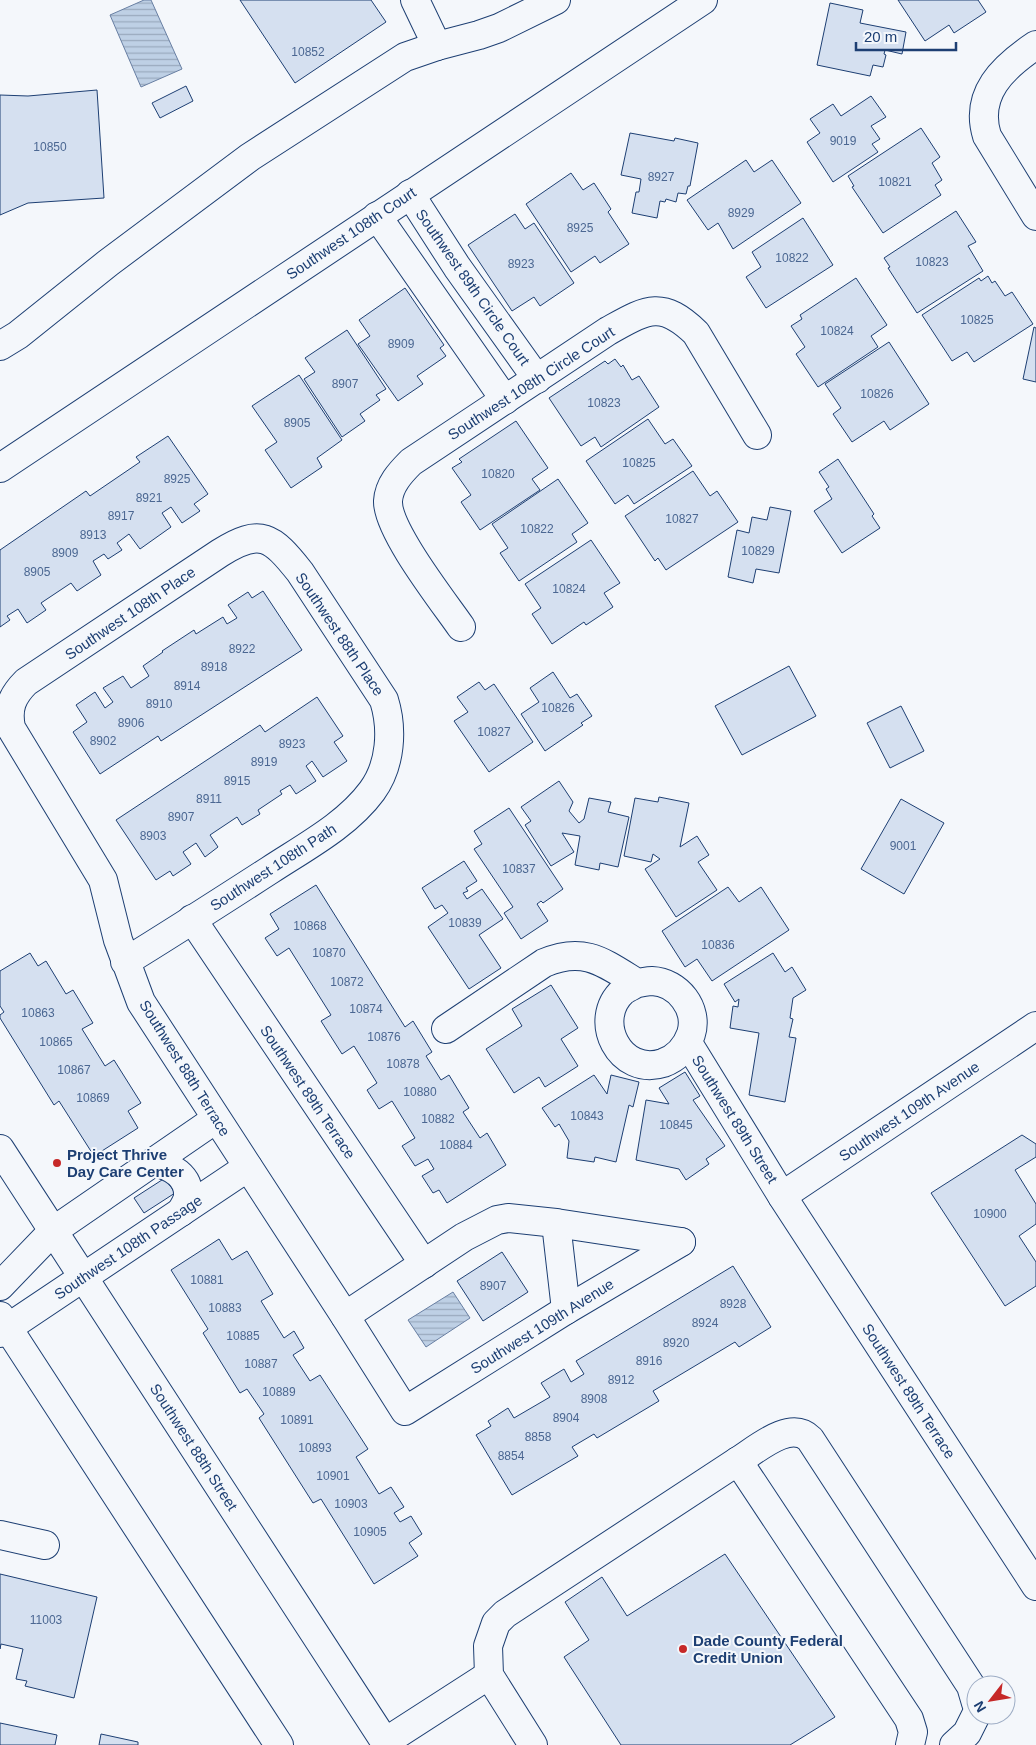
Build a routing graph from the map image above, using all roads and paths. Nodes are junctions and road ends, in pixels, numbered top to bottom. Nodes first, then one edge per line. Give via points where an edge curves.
1 (415, 0) edge
2 (556, 0) edge
3 (702, 0) edge
4 (1036, 45) edge
5 (437, 46) junction
6 (410, 194) junction
7 (377, 216) junction
8 (1036, 216) edge
9 (457, 268) junction
10 (427, 287) junction
11 (0, 346) edge
12 (537, 379) junction
13 (505, 400) junction
14 (757, 435) dead end
15 (0, 468) edge
16 (263, 538) joint
17 (461, 627) dead end
18 (10, 706) joint
19 (389, 744) joint
20 (192, 919) junction
21 (125, 962) junction
22 (636, 983) junction
23 (1036, 1026) edge
24 (446, 1029) dead end
25 (688, 1043) junction
26 (216, 1119) junction
27 (0, 1149) edge
28 (154, 1162) junction
29 (248, 1167) junction
30 (782, 1196) junction
31 (181, 1212) junction
32 (556, 1223) junction
33 (53, 1230) junction
34 (424, 1264) junction
35 (84, 1277) junction
36 (0, 1286) edge
37 (566, 1310) junction
38 (345, 1316) junction
39 (3, 1326) edge
40 (405, 1411) joint
41 (738, 1461) junction
42 (0, 1535) edge
43 (45, 1545) dead end
44 (1036, 1586) edge
45 (489, 1675) junction
46 (966, 1680) edge
47 (971, 1725) edge
48 (386, 1743) edge
49 (279, 1745) edge
50 (533, 1745) edge
51 (910, 1745) edge
52 (954, 1745) edge

1 - 5 street
2 - 5 street via 499,28
3 - 6 street, Southwest 108th Court
4 - 8 street via 1004,70 984,104 987,136
5 - 11 street via 405,57 250,157
6 - 7 street, Southwest 108th Court
6 - 9 street, Southwest 89th Circle Court
7 - 10 street
7 - 15 street, Southwest 108th Court
9 - 10 street
9 - 12 street, Southwest 89th Circle Court
10 - 13 street
12 - 13 street, Southwest 108th Circle Court
12 - 14 street, Southwest 108th Circle Court via 608,331 642,313 663,311 696,333
13 - 17 street, Southwest 108th Circle Court via 411,462 392,485 388,503 397,534
16 - 18 street, Southwest 108th Place via 238,542 26,682
16 - 19 street, Southwest 88th Place via 285,554 300,572 384,700 389,716
18 - 21 street, Southwest 88th Terrace via 11,728 103,880
19 - 20 street, Southwest 108th Path via 384,768 374,790 359,807 309,845
20 - 21 street, Southwest 108th Path
20 - 34 street, Southwest 89th Terrace
21 - 26 street, Southwest 88th Terrace via 141,1002
22 - 24 street via 588,957 559,957 544,963
22 - 25 street, Southwest 89th Street via 651,981 678,991 692,1016
22 - 25 street, Southwest 89th Street via 614,1001 609,1015 611,1036 621,1053 644,1065 657,1065 670,1061
23 - 30 street, Southwest 109th Avenue
25 - 30 street, Southwest 89th Street
26 - 28 street
26 - 29 street, Southwest 88th Terrace
27 - 33 street, Southwest 88th Street
28 - 31 street via 177,1171 186,1185 188,1197
28 - 33 street
29 - 31 street, Southwest 108th Passage
29 - 38 street, Southwest 88th Terrace
30 - 44 street, Southwest 89th Terrace
31 - 35 street, Southwest 108th Passage
32 - 34 street via 508,1218 497,1220
32 - 37 street
32 - 37 street, Southwest 109th Avenue via 681,1242
33 - 35 street, Southwest 88th Street
33 - 36 street
34 - 38 street
35 - 39 street, Southwest 108th Passage
35 - 48 street, Southwest 88th Street
37 - 40 street, Southwest 109th Avenue
38 - 40 street, Southwest 88th Terrace
39 - 49 street
41 - 45 street via 505,1614 496,1623 488,1646
41 - 46 street via 786,1433 802,1433 810,1439
41 - 51 street via 909,1720 912,1732
42 - 43 street
45 - 48 street
45 - 50 street
47 - 52 street

